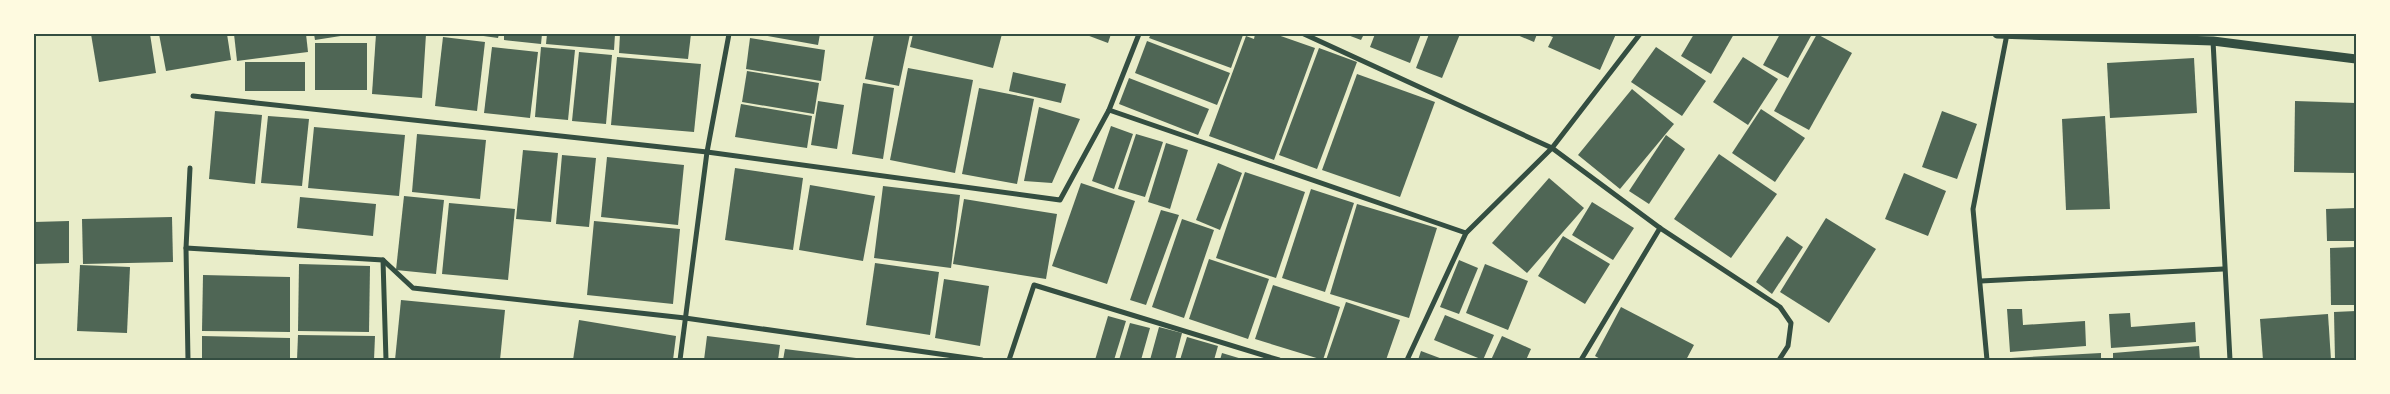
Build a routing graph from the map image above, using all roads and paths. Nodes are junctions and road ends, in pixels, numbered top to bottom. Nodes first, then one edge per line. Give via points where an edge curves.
1 (729, 34) edge
2 (1139, 34) edge
3 (1304, 34) edge
4 (1640, 34) edge
5 (1997, 34) edge
6 (2007, 34) edge
7 (2213, 41) junction
8 (2356, 59) edge
9 (193, 96) dead end
10 (1110, 110) junction
11 (1552, 148) junction
12 (707, 152) junction
13 (190, 168) dead end
14 (1660, 228) junction
15 (1466, 233) junction
16 (186, 248) junction
17 (383, 260) junction
18 (2223, 269) junction
19 (1981, 281) junction
20 (685, 318) junction
21 (188, 360) edge
22 (386, 360) edge
23 (680, 360) edge
24 (982, 360) edge
25 (1009, 360) edge
26 (1279, 360) edge
27 (1407, 360) edge
28 (1580, 360) edge
29 (1779, 360) edge
30 (1987, 360) edge
31 (2230, 360) edge

1 - 12 street
2 - 10 street
3 - 11 street
4 - 11 street
5 - 6 street
6 - 7 street
6 - 19 street via 1973,209
7 - 8 street
7 - 18 street
9 - 12 street
10 - 12 street via 1060,200
10 - 15 street
11 - 14 street
11 - 15 street
12 - 20 street
13 - 16 street
14 - 28 street
14 - 29 street via 1780,307 1791,323 1788,346
15 - 27 street
16 - 17 street
16 - 21 street
17 - 20 street via 413,288
17 - 22 street
18 - 19 street
18 - 31 street
19 - 30 street
20 - 23 street
20 - 24 street
25 - 26 street via 1034,285

